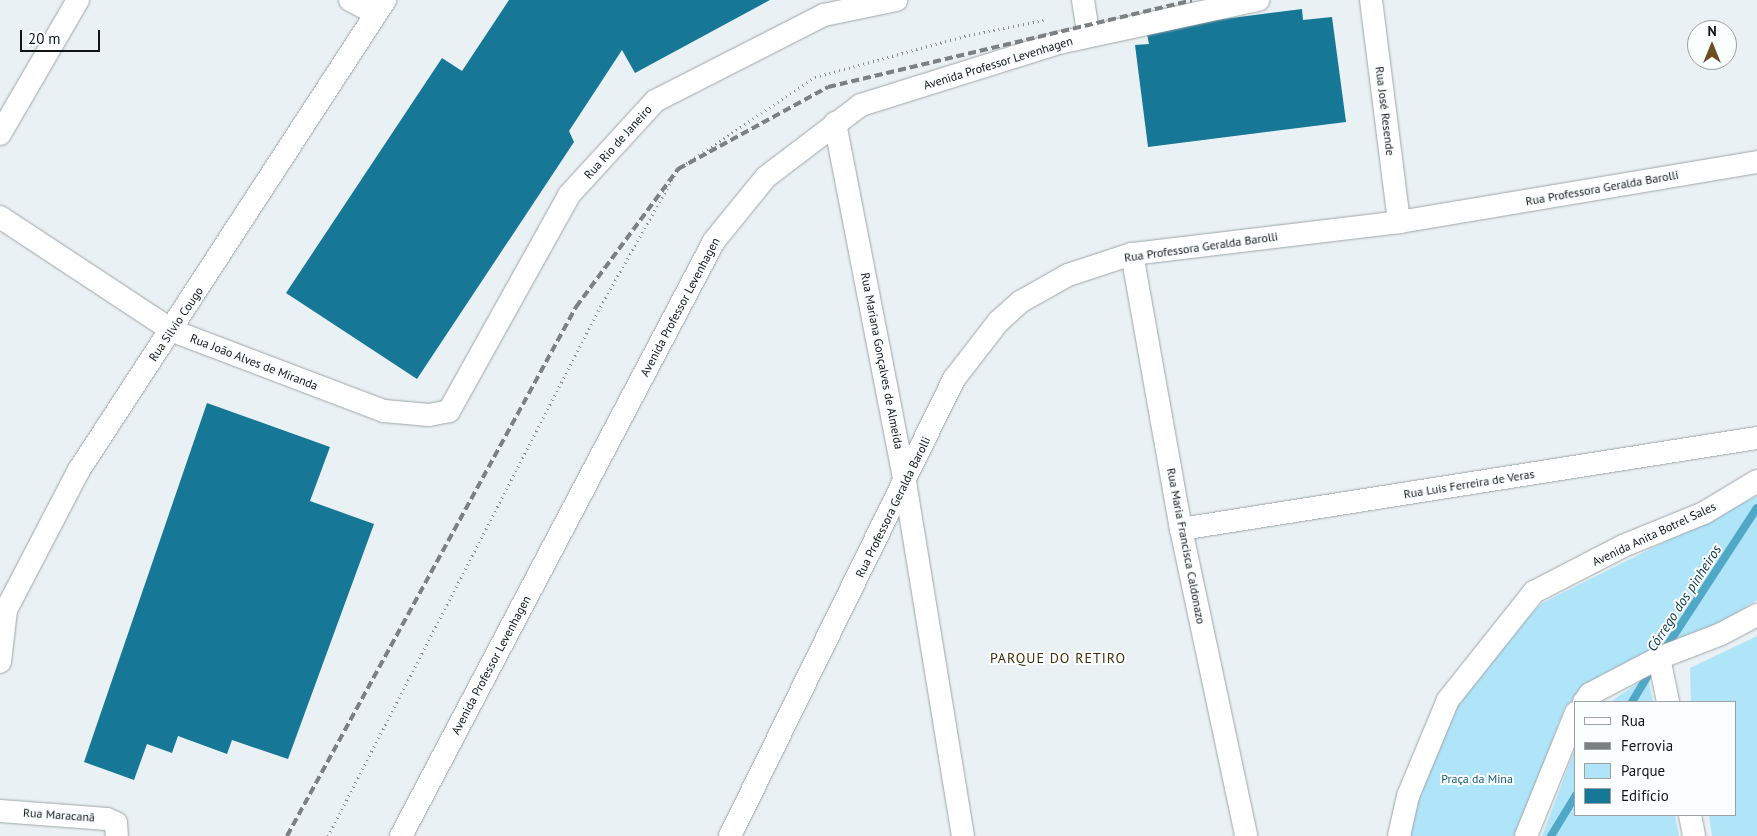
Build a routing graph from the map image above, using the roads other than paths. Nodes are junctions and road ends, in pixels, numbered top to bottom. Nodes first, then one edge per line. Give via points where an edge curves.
1 (78, 0) edge
2 (350, 0) edge
3 (896, 0) edge
4 (1083, 0) edge
5 (1258, 0) edge
6 (1371, 0) edge
7 (379, 7) edge
8 (1089, 36) junction
9 (835, 123) junction
10 (0, 134) edge
11 (1757, 162) edge
12 (0, 217) edge
13 (1400, 222) junction
14 (1132, 254) junction
15 (173, 331) junction
16 (449, 411) joint
17 (1757, 438) edge
18 (1757, 481) edge
19 (905, 482) junction
20 (1182, 529) junction
21 (1757, 616) edge
22 (1659, 658) junction
23 (0, 662) edge
24 (1585, 701) edge
25 (1668, 701) edge
26 (1574, 718) edge
27 (0, 811) edge
28 (1690, 816) edge
29 (116, 829) edge
30 (401, 836) edge
31 (730, 836) edge
32 (963, 836) edge
33 (1246, 836) edge
34 (1399, 836) edge
35 (1526, 836) edge
36 (1694, 836) edge

1 - 10 street
2 - 7 street
3 - 16 street, Rua Rio de Janeiro via 824,15 655,101 569,195
4 - 8 street
5 - 8 street, Avenida Professor Levenhagen
6 - 13 street, Rua José Resende
7 - 15 street, Rua Silvio Cougo
8 - 9 street, Avenida Professor Levenhagen via 861,105
9 - 19 street, Rua Mariana Gonçalves de Almeida
9 - 30 street, Avenida Professor Levenhagen via 766,177 714,241
11 - 13 street, Rua Professora Geralda Barolli
12 - 15 street, Rua João Alves de Miranda
13 - 14 street, Rua Professora Geralda Barolli
14 - 19 street, Rua Professora Geralda Barolli via 1068,275 1020,302 998,322 954,379
14 - 20 street, Rua Maria Francisca Caldonazo
15 - 16 street, Rua João Alves de Miranda via 384,411 429,415
15 - 23 street, Rua Silvio Cougo via 79,470 37,545 6,610
17 - 20 street, Rua Luis Ferreira de Veras
18 - 34 street, Avenida Anita Botrel Sales via 1704,513 1623,546 1534,592 1448,700 1408,796
19 - 31 street, Rua Professora Geralda Barolli
19 - 32 street, Rua Mariana Gonçalves de Almeida
20 - 33 street, Rua Maria Francisca Caldonazo
21 - 22 street
22 - 24 street via 1590,694
22 - 25 street
26 - 35 street
27 - 29 street, Rua Maracanã via 107,819
28 - 36 street

